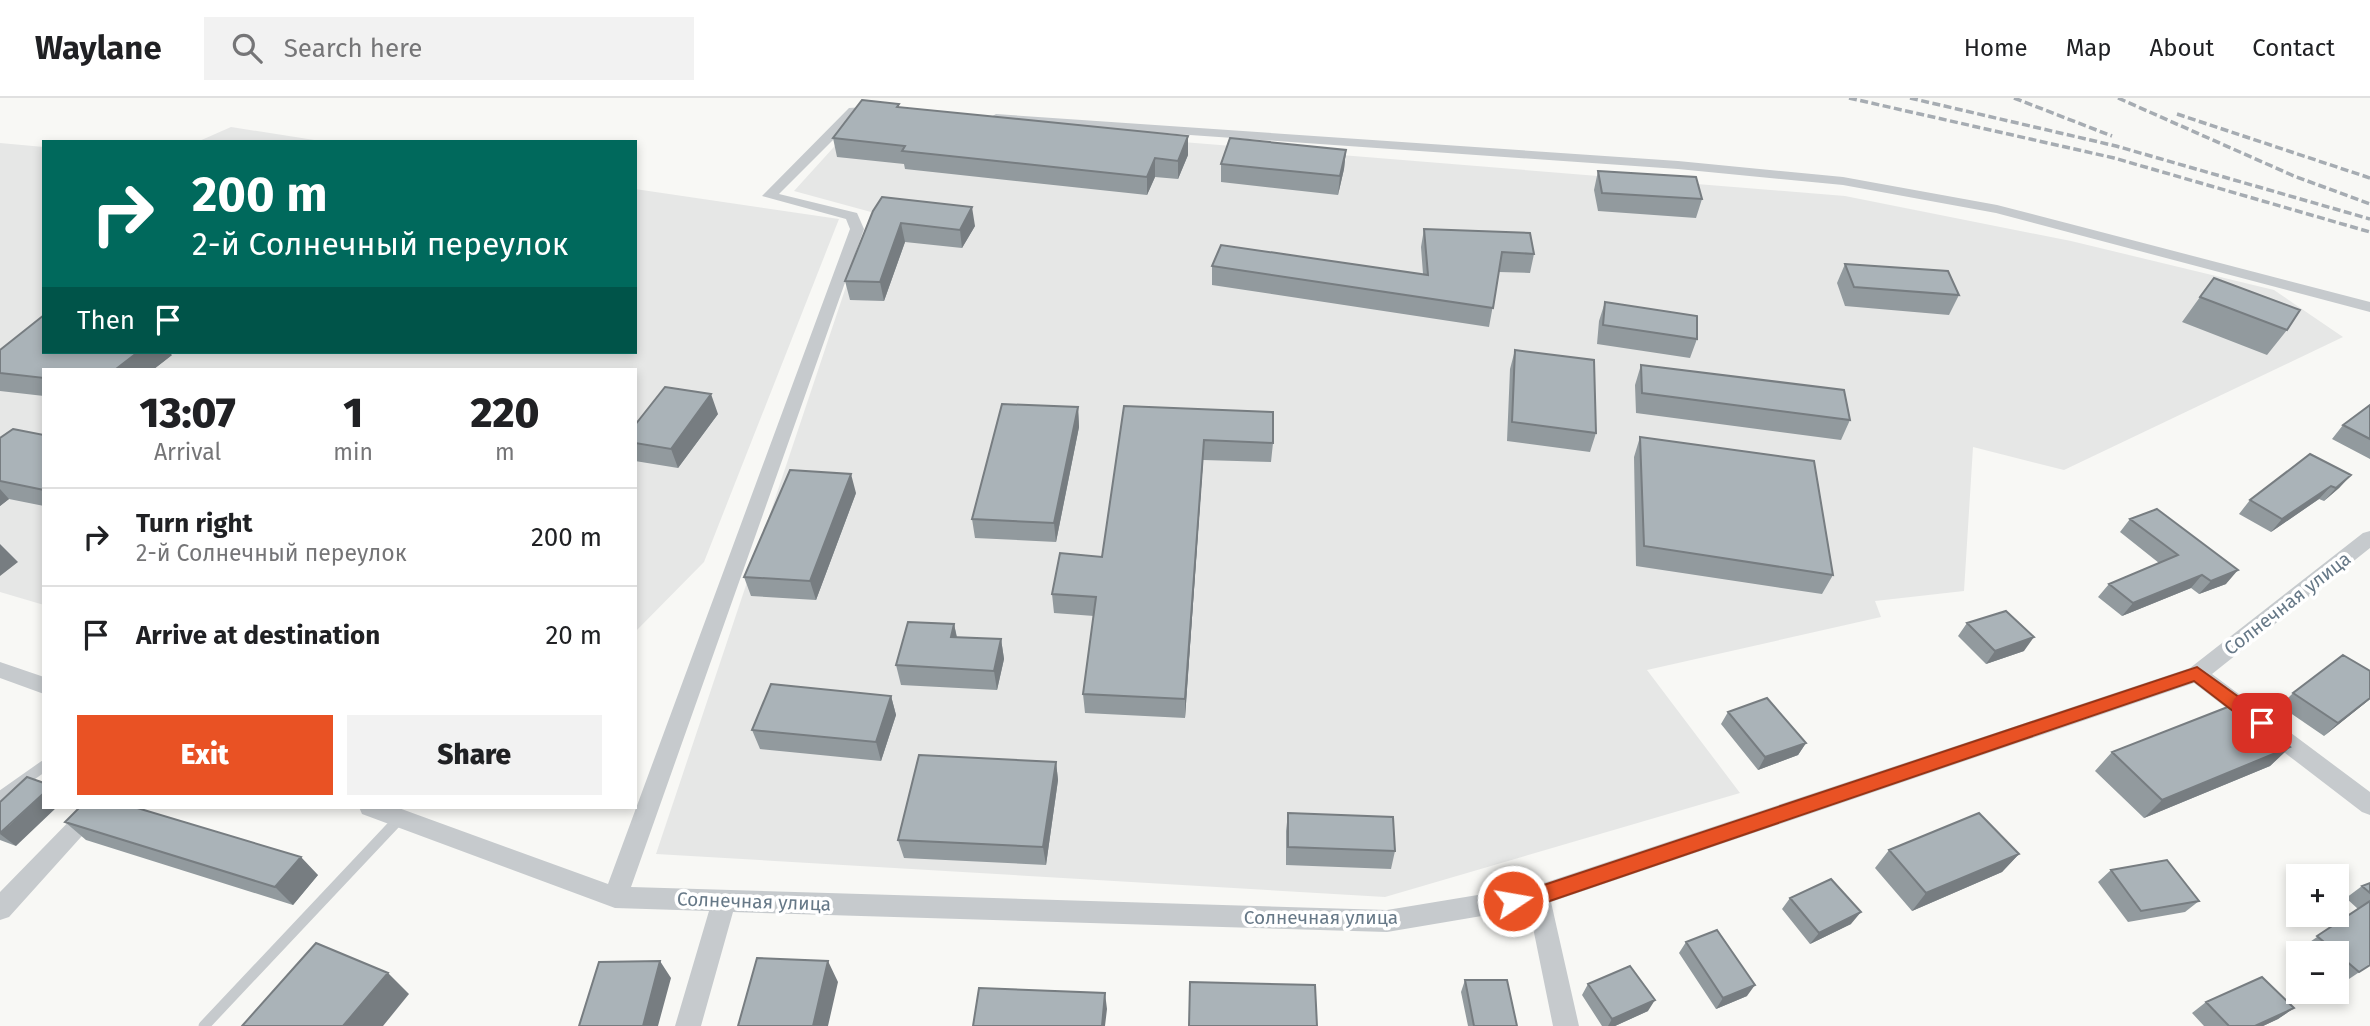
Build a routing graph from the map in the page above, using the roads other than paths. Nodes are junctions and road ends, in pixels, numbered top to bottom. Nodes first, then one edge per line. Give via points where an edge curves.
1 (901, 111) edge
2 (985, 117) edge
3 (2370, 307) edge
4 (2370, 538) edge
5 (0, 670) edge
6 (2197, 674) junction
7 (42, 685) edge
8 (42, 767) edge
9 (0, 797) edge
10 (2370, 805) edge
11 (95, 809) edge
12 (376, 809) edge
13 (401, 818) junction
14 (1538, 896) junction
15 (615, 897) junction
16 (724, 901) junction
17 (0, 909) edge
18 (204, 1026) edge
19 (688, 1026) edge
20 (1566, 1026) edge

1 - 15 street via 854,111 769,196 852,216 857,229
2 - 3 street via 1678,165 1843,181 1997,209
4 - 6 street, Солнечная улица
5 - 7 street
6 - 10 street
6 - 14 street, Солнечная улица
8 - 9 lane
11 - 17 street
12 - 13 street, Солнечная улица
13 - 15 street, Солнечная улица
13 - 18 lane
14 - 16 street, Солнечная улица via 1387,921
14 - 20 street
15 - 16 street, Солнечная улица
16 - 19 street

